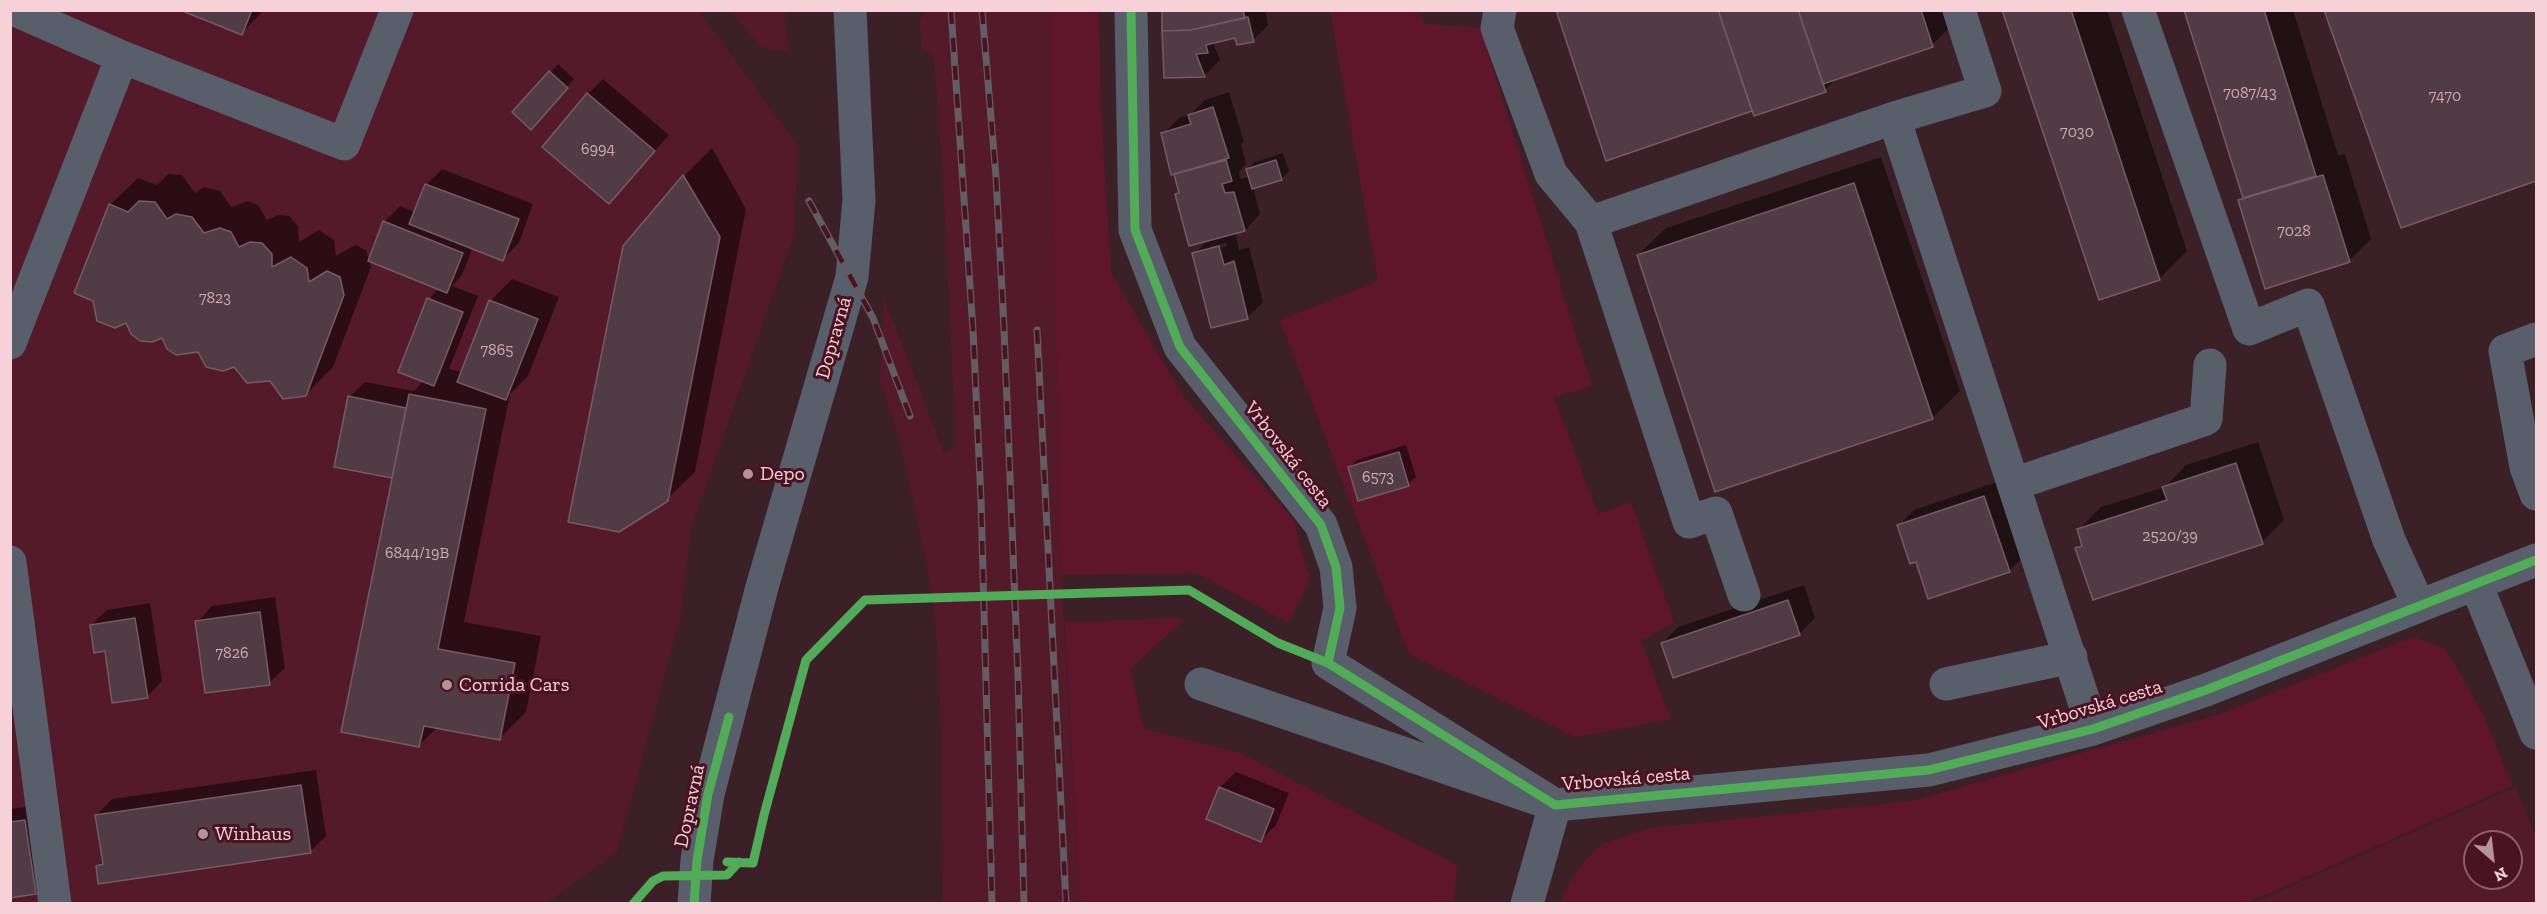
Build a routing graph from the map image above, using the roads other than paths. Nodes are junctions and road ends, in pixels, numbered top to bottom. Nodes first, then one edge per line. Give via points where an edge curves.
1 (15, 10) edge
2 (397, 10) edge
3 (850, 10) edge
4 (1131, 10) edge
5 (1500, 10) edge
6 (1959, 10) edge
7 (2138, 10) edge
8 (122, 57) junction
9 (1894, 118) junction
10 (1591, 222) junction
11 (2536, 339) edge
12 (10, 343) edge
13 (2210, 365) dead end
14 (2014, 484) junction
15 (2536, 494) edge
16 (2536, 560) edge
17 (10, 562) edge
18 (2476, 584) junction
19 (1744, 595) dead end
20 (2419, 606) junction
21 (2070, 657) junction
22 (1202, 684) dead end
23 (1946, 684) dead end
24 (2093, 729) junction
25 (2536, 733) edge
26 (1555, 805) junction
27 (55, 903) edge
28 (694, 903) edge
29 (1527, 903) edge

1 - 8 street
2 - 8 street via 344,144
3 - 28 street, Dopravná via 859,200 852,277 708,794
4 - 26 street, Vrbovská cesta via 1135,230 1180,347 1321,525 1336,567 1340,608 1328,663
5 - 10 street via 1497,28 1551,174
6 - 9 street via 1985,91
7 - 20 street via 2249,329 2308,305 2389,540
8 - 12 street
9 - 10 street
9 - 14 street
10 - 19 street via 1689,522 1716,513
11 - 15 street via 2505,351 2526,467
13 - 14 street via 2206,418
14 - 21 street
16 - 18 street, Vrbovská cesta
17 - 27 street
18 - 20 street, Vrbovská cesta
18 - 25 street
20 - 24 street, Vrbovská cesta via 2206,690
21 - 23 street
21 - 24 street
22 - 26 street
24 - 26 street, Vrbovská cesta via 1929,770
26 - 29 street

